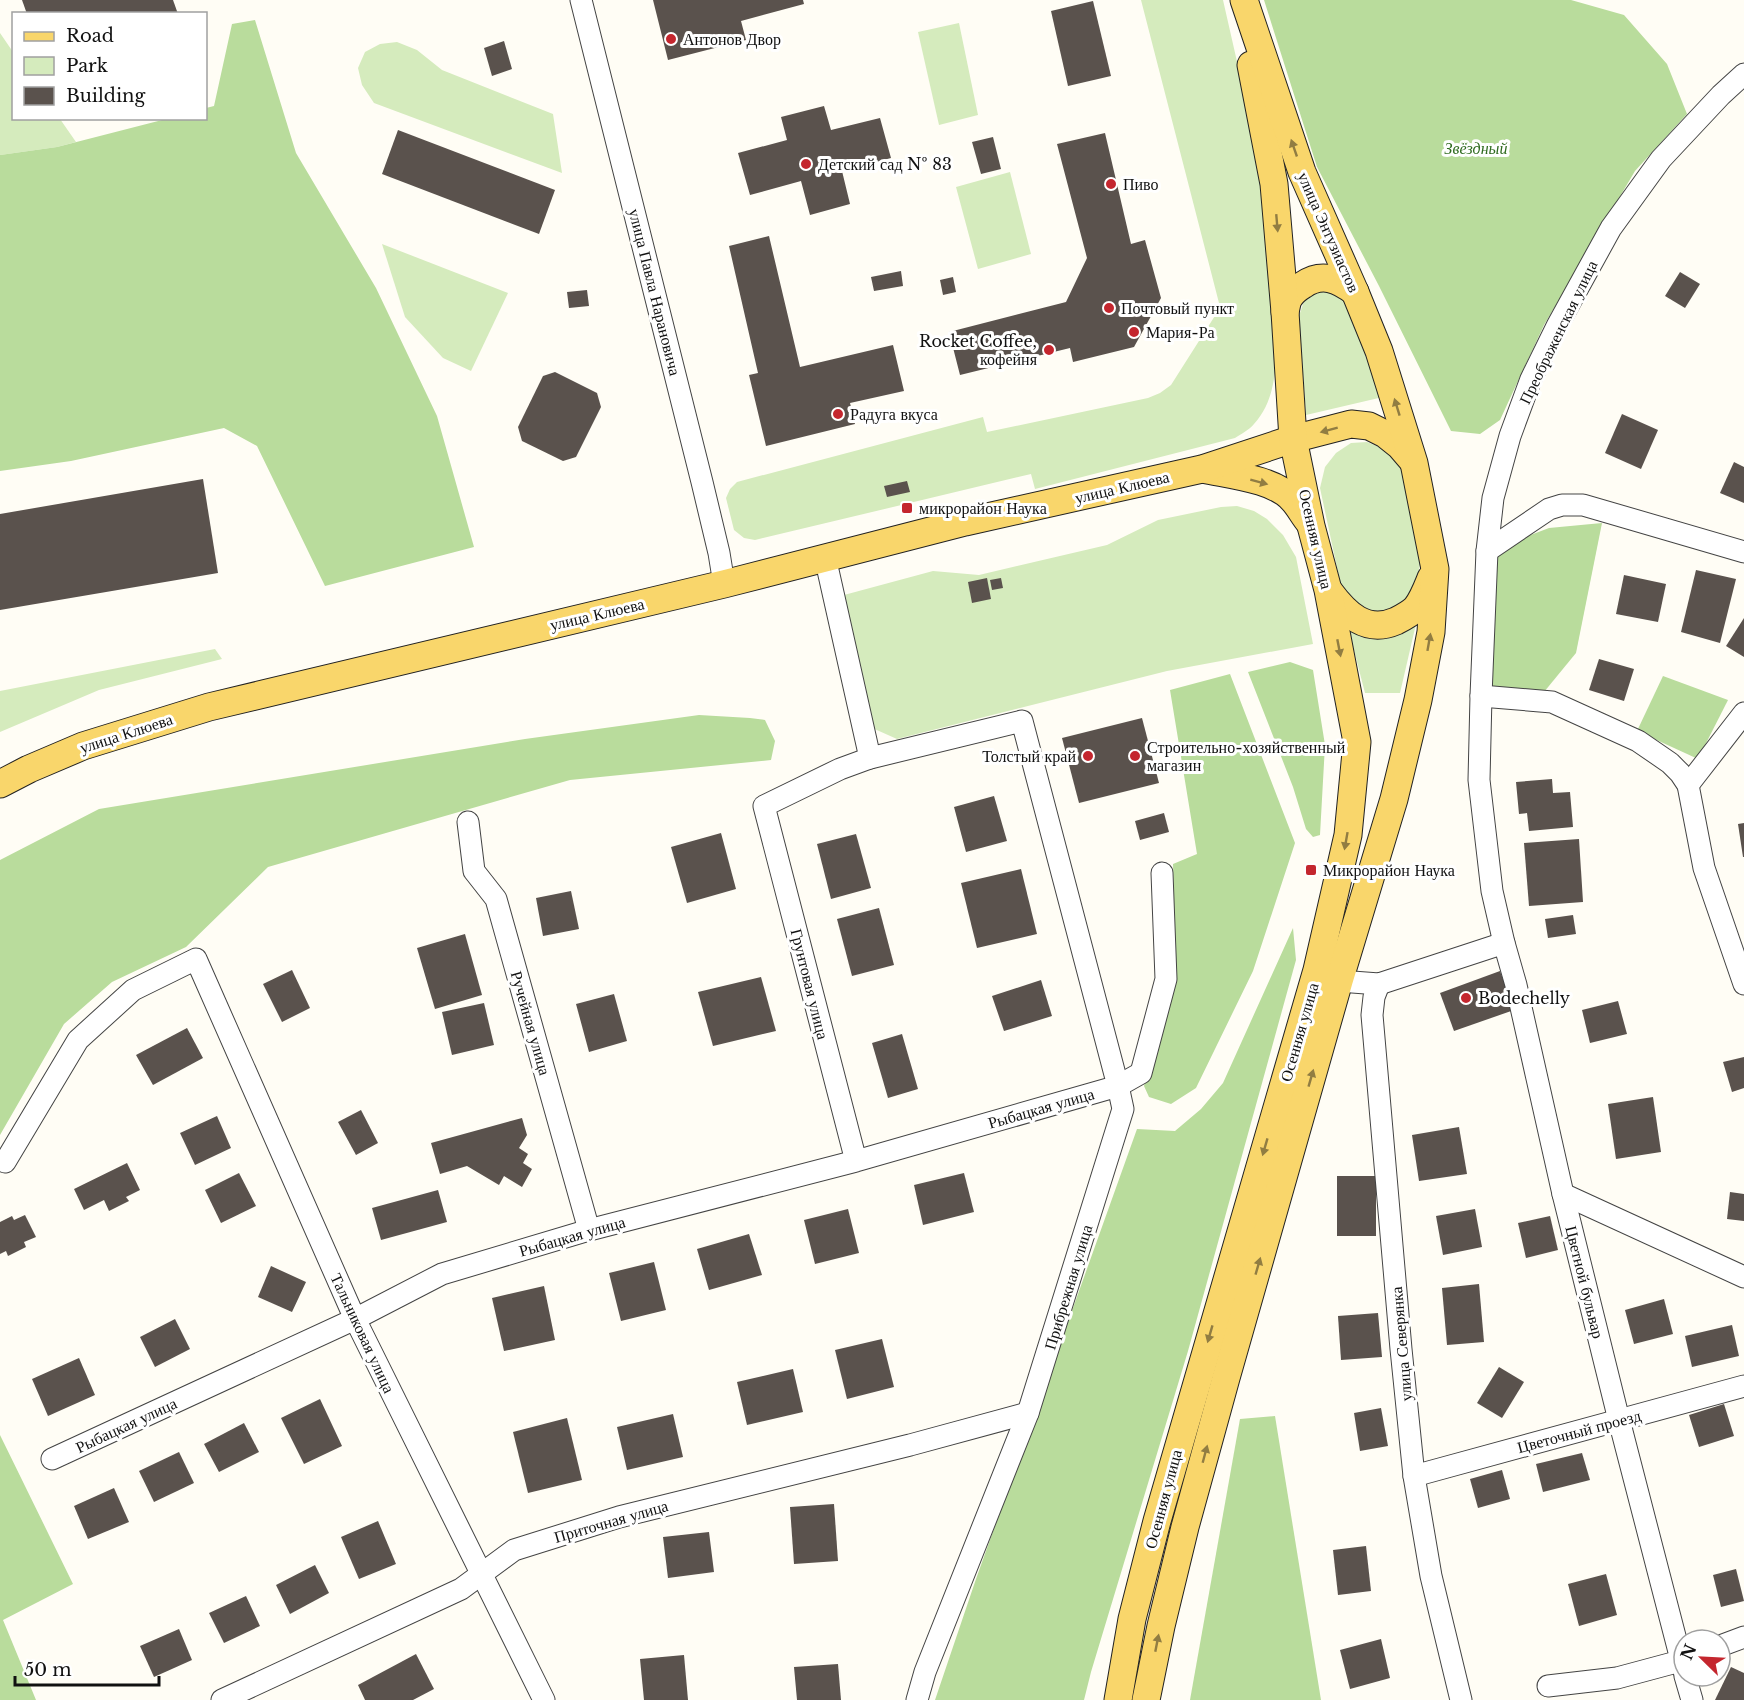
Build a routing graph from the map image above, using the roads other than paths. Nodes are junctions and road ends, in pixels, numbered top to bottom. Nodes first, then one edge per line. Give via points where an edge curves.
1 (581, 0) edge
2 (1239, 0) edge
3 (1244, 0) edge
4 (1744, 74) edge
5 (1355, 292) junction
6 (1285, 312) junction
7 (1288, 353) joint
8 (1293, 439) junction
9 (1414, 463) junction
10 (1202, 469) junction
11 (1311, 526) junction
12 (1487, 551) junction
13 (1744, 552) edge
14 (825, 557) junction
15 (1435, 569) junction
16 (724, 584) junction
17 (1328, 590) junction
18 (1480, 696) junction
19 (1744, 713) edge
20 (870, 758) junction
21 (0, 784) edge
22 (1688, 785) junction
23 (468, 822) dead end
24 (1162, 873) dead end
25 (1492, 891) joint
26 (1504, 943) junction
27 (1339, 981) junction
28 (1379, 984) junction
29 (1744, 984) edge
30 (1118, 1086) junction
31 (856, 1161) junction
32 (5, 1162) dead end
33 (1563, 1194) junction
34 (589, 1230) junction
35 (1744, 1277) edge
36 (355, 1319) junction
37 (1744, 1386) edge
38 (1028, 1413) junction
39 (1619, 1420) junction
40 (52, 1460) dead end
41 (1414, 1476) junction
42 (481, 1574) junction
43 (1674, 1628) edge
44 (1672, 1669) edge
45 (1548, 1686) dead end
46 (222, 1700) edge
47 (544, 1700) edge
48 (917, 1700) edge
49 (1118, 1700) edge
50 (1146, 1700) edge
51 (1461, 1700) edge

1 - 16 street, улица Павла Нарановича
2 -> 6 main road, улица Энтузиастов via 1274,184
5 -> 3 main road, улица Энтузиастов via 1302,172
4 - 12 street, Преображенская улица via 1661,159 1611,228 1557,326 1531,379 1510,436 1493,498
5 - 6 main road via 1332,279 1313,278 1288,298
9 -> 5 main road, улица Энтузиастов via 1379,351
6 - 7 main road, улица Энтузиастов
7 - 8 main road, Осенняя улица
9 -> 8 main road, улица Клюева via 1400,446 1369,426 1351,424
8 - 10 main road, улица Клюева
8 - 11 main road, Осенняя улица
9 - 15 main road, Осенняя улица
10 -> 11 main road, улица Клюева via 1279,489 1292,498
10 - 14 main road, улица Клюева
11 - 17 main road, Осенняя улица
12 - 13 street via 1549,509 1583,505
12 - 18 street, Преображенская улица
14 - 16 main road, улица Клюева
14 - 20 street
15 - 17 main road via 1415,608 1384,626 1355,619
27 -> 15 main road, Осенняя улица via 1394,799 1416,710 1431,632
16 - 21 main road, улица Клюева via 209,707 83,746
17 -> 49 main road, Осенняя улица via 1357,742 1348,835 1317,970 1156,1521 1132,1619
18 - 22 street via 1552,702 1638,741 1670,763
18 - 25 street, Преображенская улица via 1479,780
19 - 22 street
20 - 30 street, Прибрежная улица via 1022,721
20 - 31 street, Грунтовая улица via 764,806
22 - 29 street via 1704,868
23 - 34 street, Ручейная улица via 474,872 496,898
24 - 30 street via 1166,979 1141,1073
25 - 26 street, Цветной бульвар
26 - 28 street
26 - 33 street, Цветной бульвар
27 - 28 street
50 -> 27 main road, Осенняя улица via 1188,1515
28 - 41 street, улица Северянка via 1372,1015
30 - 31 street, Рыбацкая улица
30 - 38 street, Прибрежная улица via 1124,1109
31 - 34 street, Рыбацкая улица
32 - 36 street, Тальниковая улица via 78,1040 133,990 196,959
33 - 35 street
33 - 39 street, Цветной бульвар
34 - 36 street, Рыбацкая улица via 442,1274
36 - 40 street, Рыбацкая улица
36 - 42 street, Тальниковая улица
37 - 39 street, Цветочный проезд
38 - 42 street, Приточная улица via 619,1517 514,1550
38 - 48 street, Прибрежная улица
39 - 41 street, Цветочный проезд
39 - 43 street, Цветной бульвар
41 - 51 street, улица Северянка via 1431,1576
42 - 46 street, Приточная улица via 461,1589
42 - 47 street, Тальниковая улица
44 - 45 street

